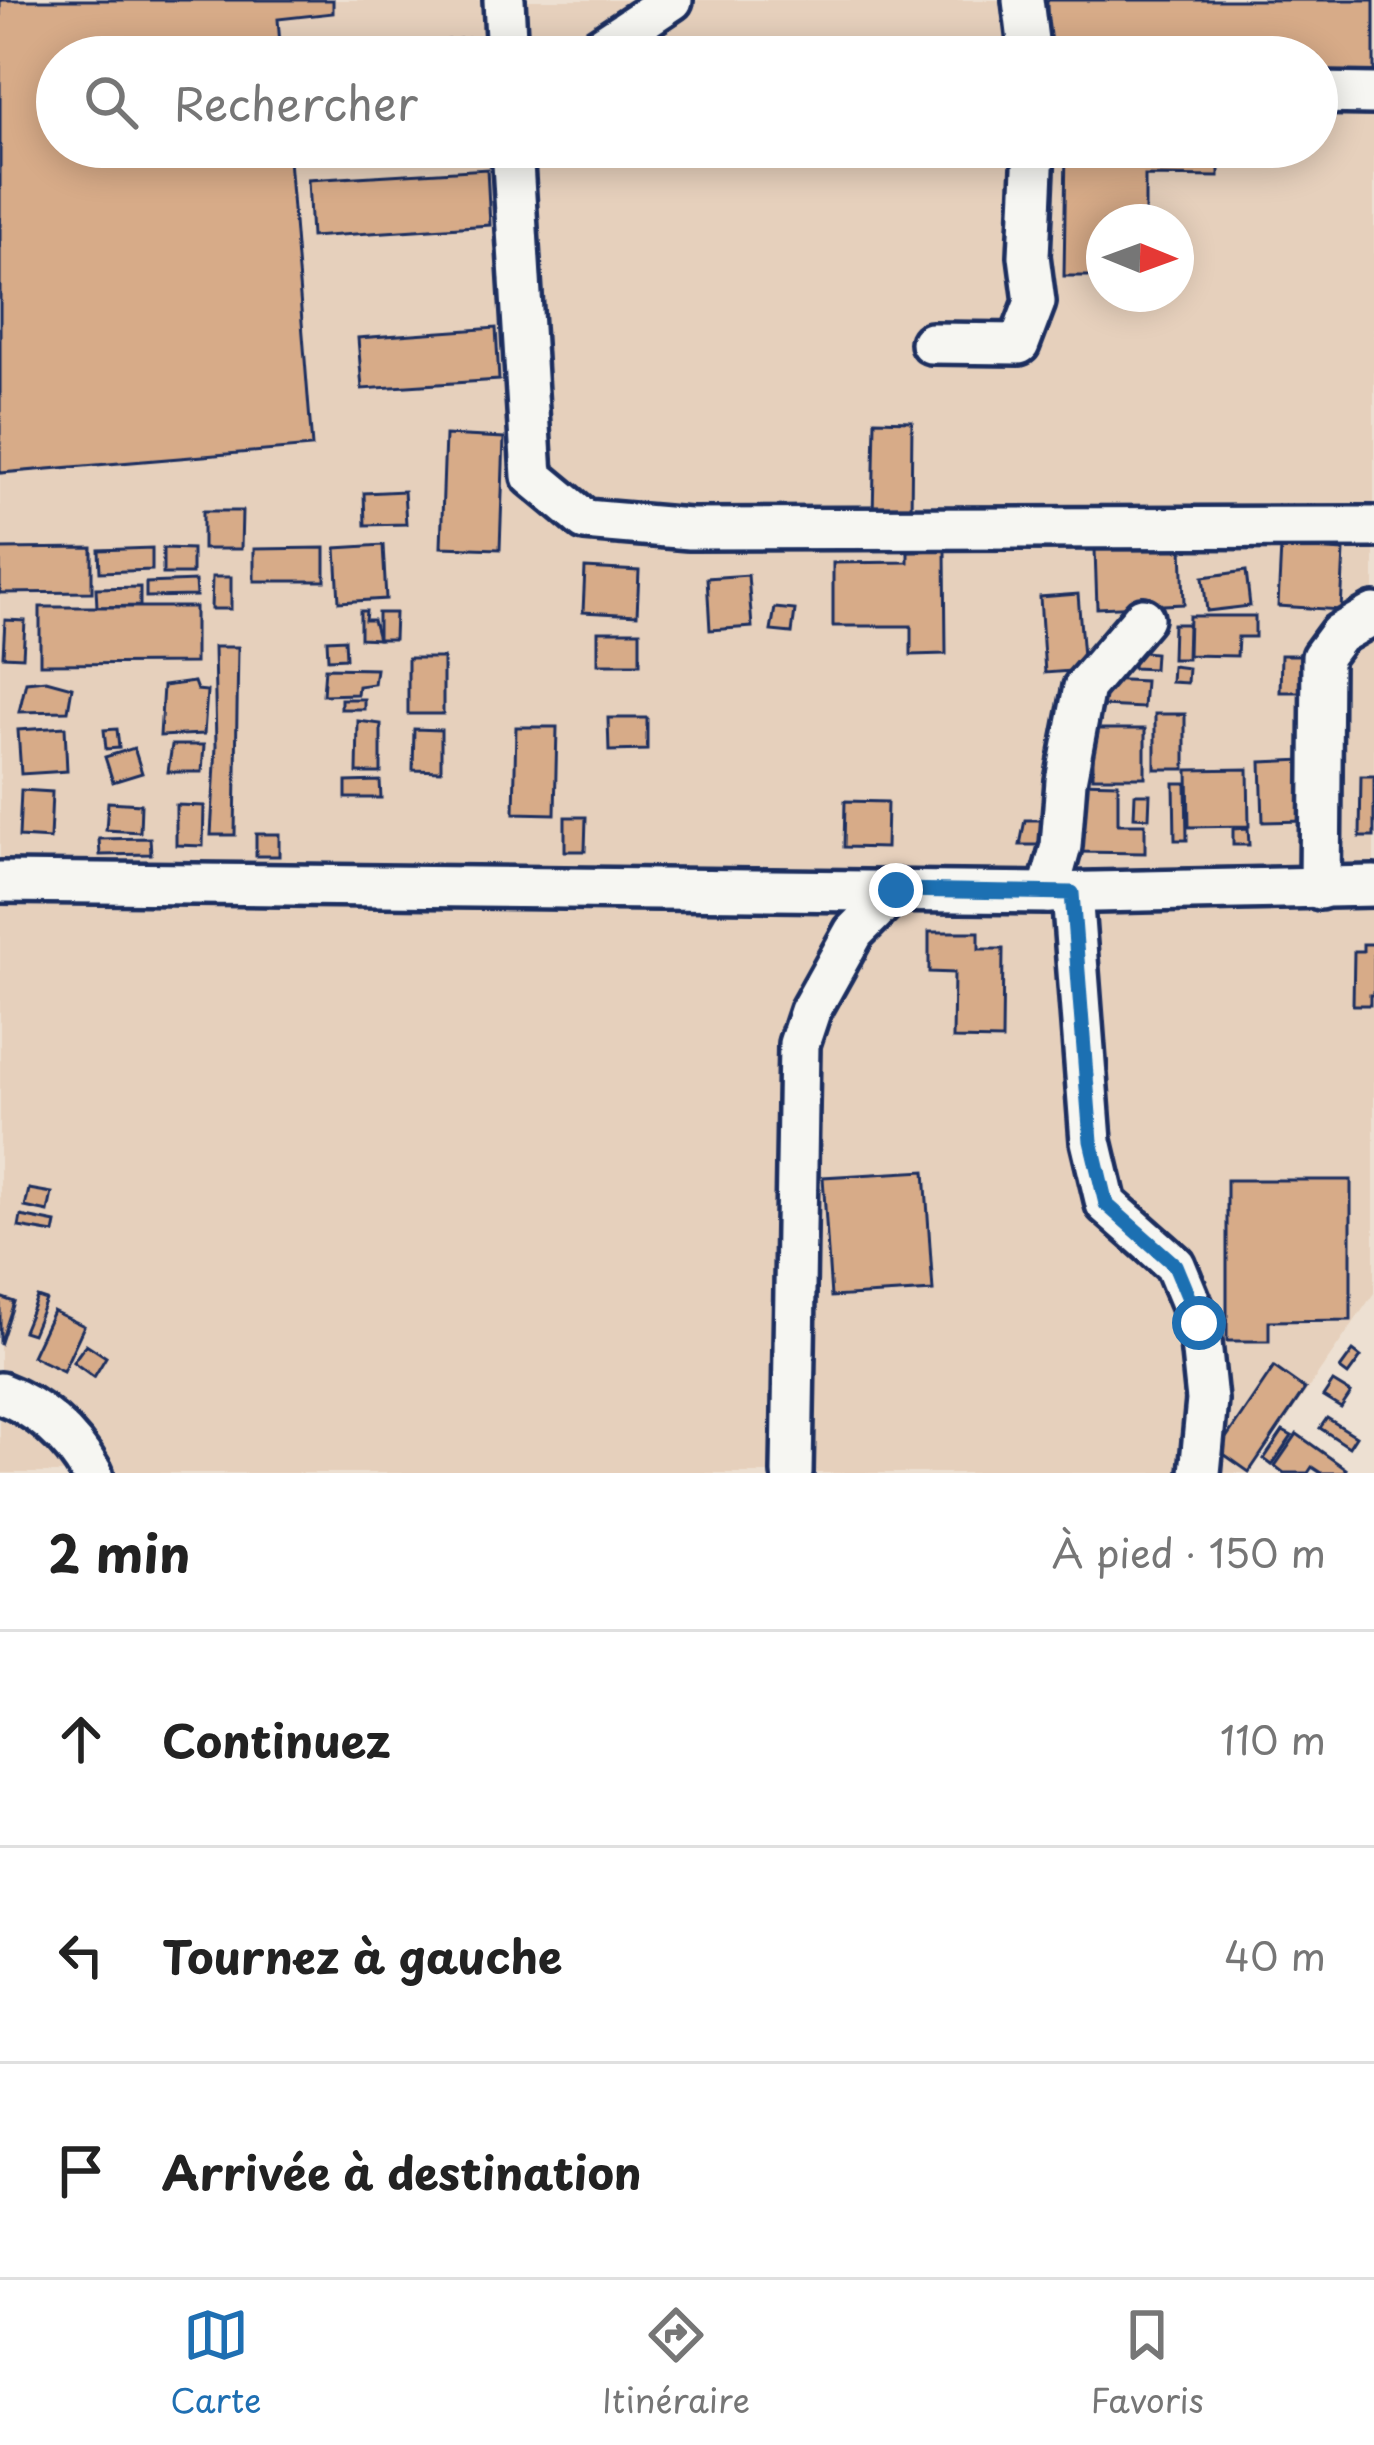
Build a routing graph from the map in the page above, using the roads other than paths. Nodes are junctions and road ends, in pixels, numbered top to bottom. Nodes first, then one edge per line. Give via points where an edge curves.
1 (504, 0) edge
2 (672, 0) edge
3 (1023, 0) edge
4 (506, 36) edge
5 (618, 36) edge
6 (1027, 36) edge
7 (1338, 93) edge
8 (1374, 94) edge
9 (513, 168) edge
10 (1033, 168) edge
11 (932, 343) dead end
12 (1374, 527) edge
13 (1374, 614) edge
14 (1143, 618) dead end
15 (0, 882) edge
16 (1374, 886) edge
17 (1320, 889) junction
18 (896, 890) junction
19 (1060, 893) junction
20 (0, 1393) edge
21 (92, 1473) edge
22 (792, 1473) edge
23 (1200, 1473) edge

1 - 4 street
2 - 5 street
3 - 6 street
7 - 8 street
9 - 12 street via 532,476 585,520 688,530
10 - 11 street via 1035,302 1019,344
13 - 17 street via 1339,634 1322,657
14 - 19 street via 1084,687 1066,782
15 - 18 street
16 - 17 street
17 - 19 street
18 - 19 street
18 - 22 street via 854,932 799,1044
19 - 23 street via 1106,1204 1175,1265 1199,1323 1207,1400
20 - 21 street via 44,1417

